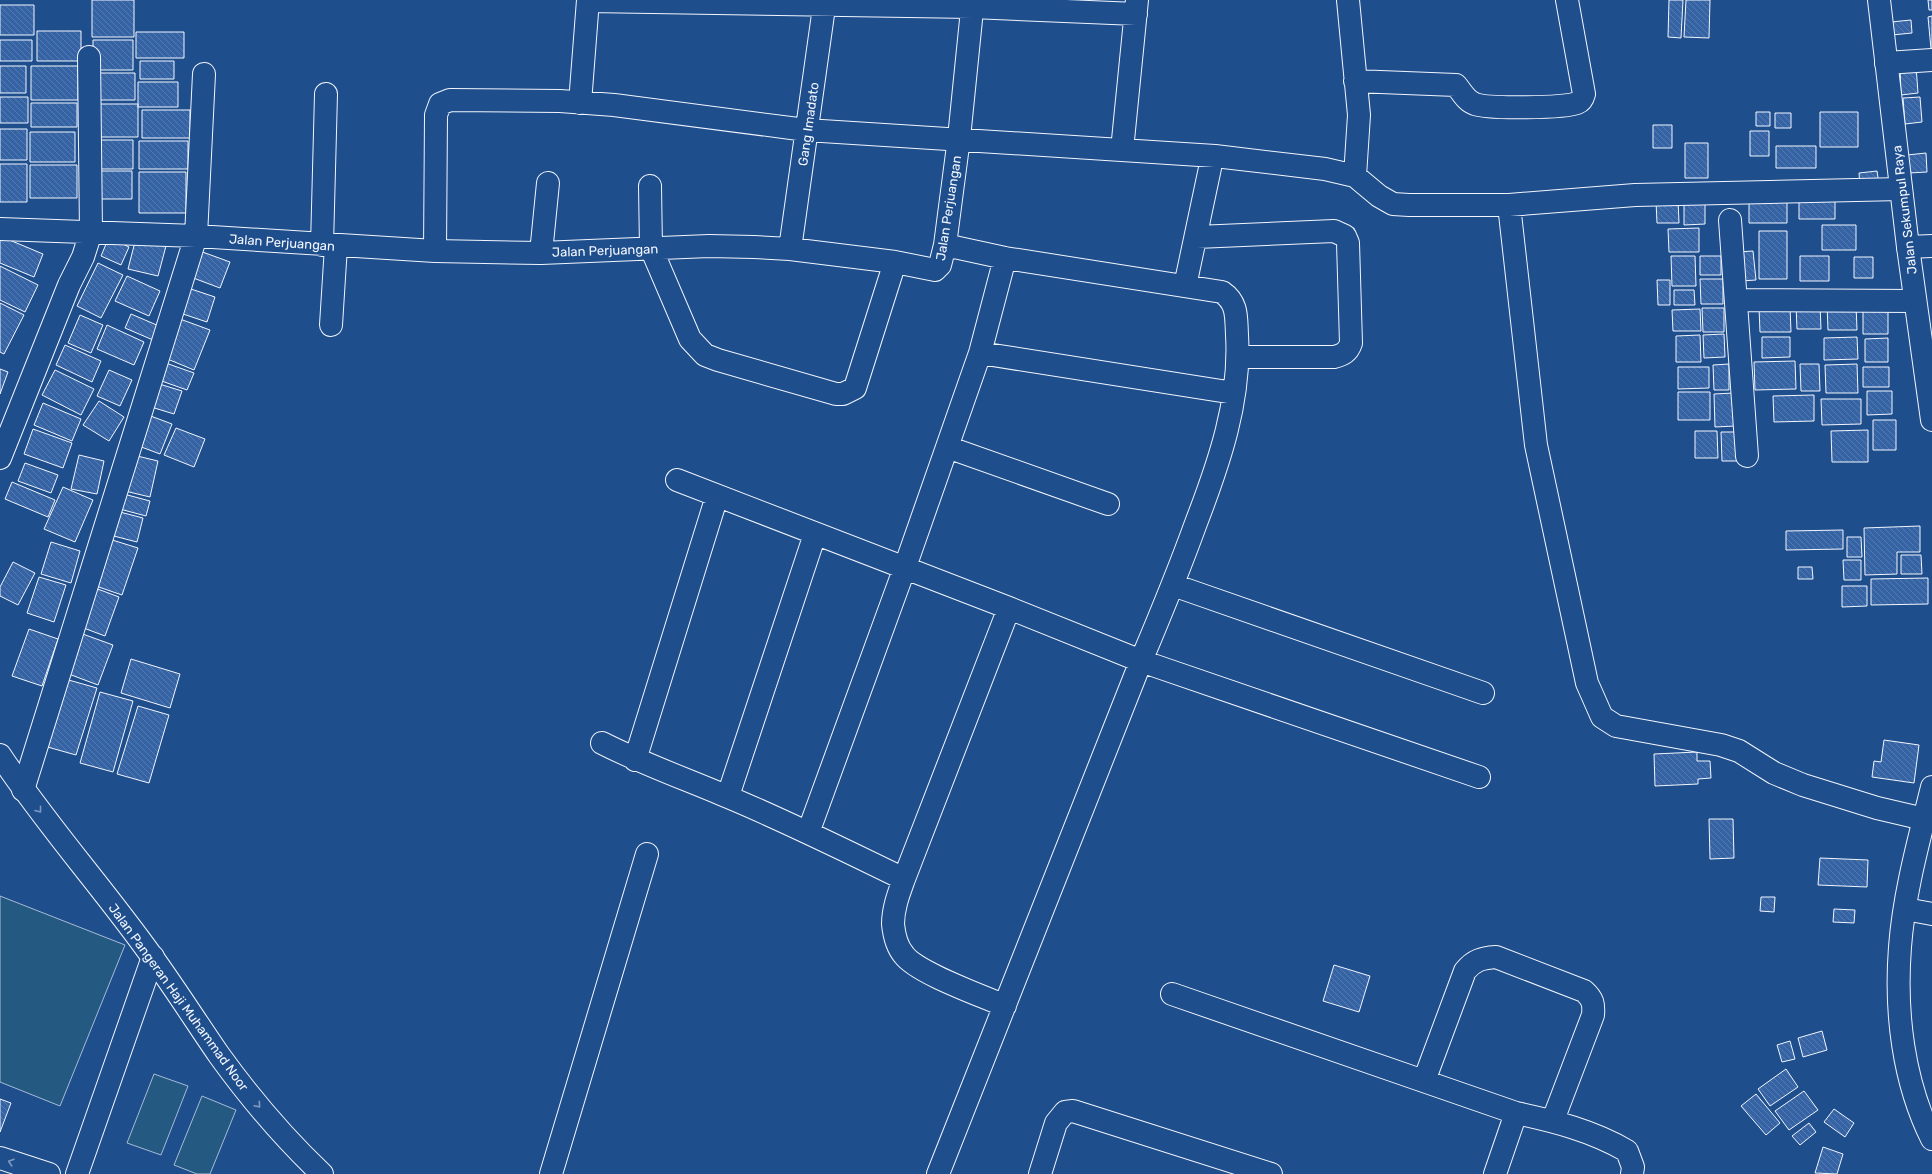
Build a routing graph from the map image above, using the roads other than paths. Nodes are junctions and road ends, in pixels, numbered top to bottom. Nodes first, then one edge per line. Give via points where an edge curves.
1 (1348, 0) edge
2 (1567, 0) edge
3 (1879, 0) edge
4 (588, 1) edge
5 (646, 1) edge
6 (825, 3) edge
7 (973, 4) edge
8 (1137, 7) edge
9 (89, 57) dead end
10 (1932, 60) edge
11 (1886, 63) junction
12 (204, 74) dead end
13 (1356, 81) junction
14 (326, 94) dead end
15 (580, 103) junction
16 (806, 130) junction
17 (959, 138) junction
18 (1122, 150) junction
19 (1210, 168) dead end
20 (1354, 176) junction
21 (548, 184) dead end
22 (650, 186) dead end
23 (1901, 189) junction
24 (1509, 205) junction
25 (1730, 220) dead end
26 (0, 229) edge
27 (91, 232) junction
28 (196, 236) junction
29 (1197, 237) junction
30 (945, 245) junction
31 (329, 246) junction
32 (1932, 246) edge
33 (1908, 247) junction
34 (651, 248) junction
35 (790, 249) junction
36 (435, 251) junction
37 (541, 253) junction
38 (1005, 258) junction
39 (895, 262) junction
40 (1185, 286) junction
41 (1736, 300) junction
42 (1915, 301) junction
43 (331, 325) dead end
44 (980, 353) junction
45 (1238, 357) junction
46 (1234, 394) junction
47 (1932, 420) edge
48 (947, 447) junction
49 (1747, 456) dead end
50 (0, 458) edge
51 (677, 480) dead end
52 (717, 496) junction
53 (1108, 504) dead end
54 (815, 534) junction
55 (905, 567) junction
56 (1173, 585) junction
57 (1009, 608) junction
58 (1141, 661) junction
59 (1483, 693) dead end
60 (602, 743) dead end
61 (0, 755) edge
62 (635, 760) junction
63 (1479, 777) dead end
64 (1932, 787) edge
65 (24, 790) junction
66 (728, 796) junction
67 (1924, 819) junction
68 (808, 833) junction
69 (647, 854) dead end
70 (904, 879) junction
71 (1905, 909) junction
72 (1932, 914) edge
73 (153, 957) junction
74 (1172, 994) dead end
75 (1005, 1006) junction
76 (1424, 1081) junction
77 (1516, 1113) junction
78 (1553, 1120) junction
79 (1932, 1139) edge
80 (0, 1158) edge
81 (49, 1174) edge
82 (77, 1174) edge
83 (322, 1174) edge
84 (551, 1174) edge
85 (938, 1174) edge
86 (1040, 1174) edge
87 (1271, 1174) edge
88 (1495, 1174) edge
89 (1632, 1174) edge

1 - 13 street
2 - 13 street via 1584,94 1581,101 1576,104 1484,106 1468,101 1456,85
3 - 11 street, Jalan Sekumpul Raya
4 - 5 street
4 - 15 street
5 - 6 street
6 - 7 street
6 - 16 street, Gang Imadato
7 - 8 street
7 - 17 street, Jalan Perjuangan
8 - 18 street
9 - 27 street
10 - 11 street
11 - 23 street, Jalan Sekumpul Raya
12 - 28 street
13 - 20 street via 1359,115
14 - 31 street
15 - 16 street via 672,111
15 - 36 street via 450,100 440,104 436,115
16 - 17 street
16 - 35 street, Gang Imadato
17 - 18 street
17 - 30 street, Jalan Perjuangan
18 - 20 street via 1215,156 1326,169
19 - 29 street
20 - 24 street via 1393,204
21 - 37 street
22 - 34 street
23 - 24 street via 1635,195
23 - 33 street, Jalan Sekumpul Raya
24 - 67 street via 1536,445 1587,684 1602,716 1616,726 1721,745 1739,751 1774,773 1803,785 1877,808
25 - 41 street
26 - 27 street, Jalan Perjuangan
27 - 28 street, Jalan Perjuangan
27 - 50 street
28 - 31 street, Jalan Perjuangan
28 - 65 street
29 - 40 street
29 - 45 street via 1334,231 1345,236 1348,243 1351,343 1348,350 1334,357
30 - 38 street
30 - 39 street, Jalan Perjuangan via 940,265 935,270
31 - 36 street, Jalan Perjuangan
31 - 43 street
32 - 33 street
33 - 42 street, Jalan Sekumpul Raya
34 - 35 street, Jalan Perjuangan via 709,246
34 - 37 street, Jalan Perjuangan
34 - 39 street via 690,339 705,355 836,394 843,394 855,388
35 - 39 street, Jalan Perjuangan
36 - 37 street, Jalan Perjuangan
38 - 40 street
38 - 44 street
40 - 45 street via 1222,292 1229,297 1236,314
41 - 42 street
41 - 49 street
42 - 47 street, Jalan Sekumpul Raya
44 - 46 street
44 - 48 street
45 - 46 street
46 - 56 street via 1225,440
48 - 53 street
48 - 55 street
51 - 52 street
52 - 54 street
52 - 62 street
54 - 55 street
54 - 66 street
55 - 57 street
55 - 68 street
56 - 58 street
56 - 59 street
57 - 58 street
57 - 70 street
58 - 63 street
58 - 75 street
60 - 62 street
61 - 65 street, Jalan Pangeran Haji Muhammad Noor
62 - 66 street
64 - 67 street
65 -> 73 street, Jalan Pangeran Haji Muhammad Noor
66 - 68 street
67 - 71 street
68 - 70 street
69 - 84 street
70 - 75 street via 893,923 896,941 904,956 939,978
71 - 72 street
71 - 79 street via 1900,947 1900,1009 1905,1060 1922,1118
73 - 82 street
73 -> 83 street, Jalan Pangeran Haji Muhammad Noor via 254,1101 293,1146
74 - 76 street
75 - 85 street
76 - 77 street
76 - 78 street via 1465,971 1472,962 1496,957 1584,991 1592,998 1593,1015
77 - 78 street
77 - 88 street
78 - 89 street via 1614,1143 1627,1151 1633,1167
81 -> 80 street
86 - 87 street via 1056,1123 1065,1112 1073,1110

